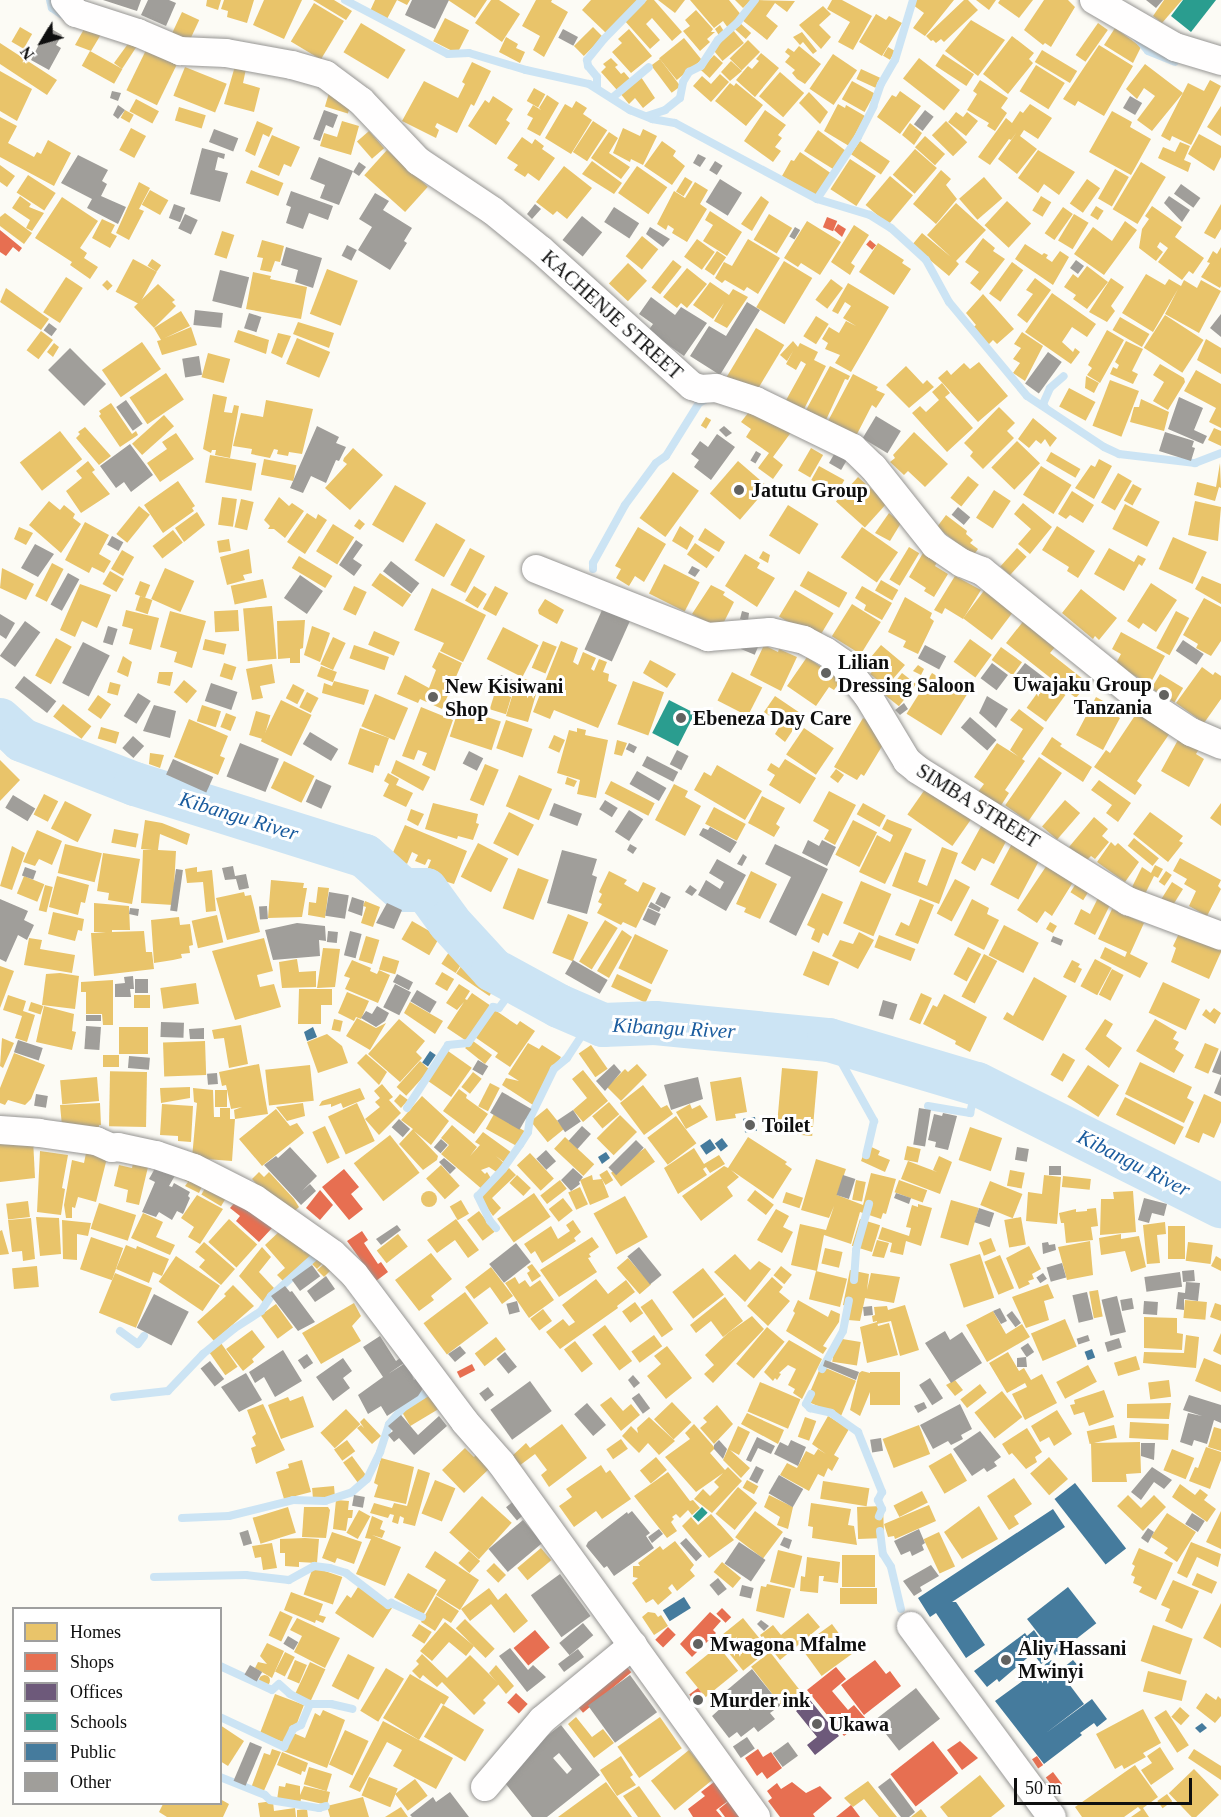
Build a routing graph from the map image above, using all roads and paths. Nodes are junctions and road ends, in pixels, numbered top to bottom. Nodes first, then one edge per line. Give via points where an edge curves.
1 (65, 0) edge
2 (1094, 0) edge
3 (1221, 61) edge
4 (536, 569) dead end
5 (1221, 745) edge
6 (1221, 936) edge
7 (0, 1130) edge
8 (911, 1626) dead end
9 (633, 1645) junction
10 (485, 1787) dead end
11 (756, 1817) edge
12 (1052, 1817) edge

1 - 5 street, KACHENJE STREET via 76,13 180,51 257,58 326,75 360,101 418,161 493,211 541,250 692,386 716,388 756,401 853,448 873,467 935,545 982,571 1139,698 1191,732
2 - 3 street via 1175,47
4 - 6 street, SIMBA STREET via 708,637 770,632 804,640 825,651 842,663 868,696 899,750 918,770 1128,901
7 - 9 street via 96,1141 194,1168 255,1199 333,1254 354,1274 465,1422 501,1463
8 - 12 street
9 - 10 street via 542,1720
9 - 11 street

